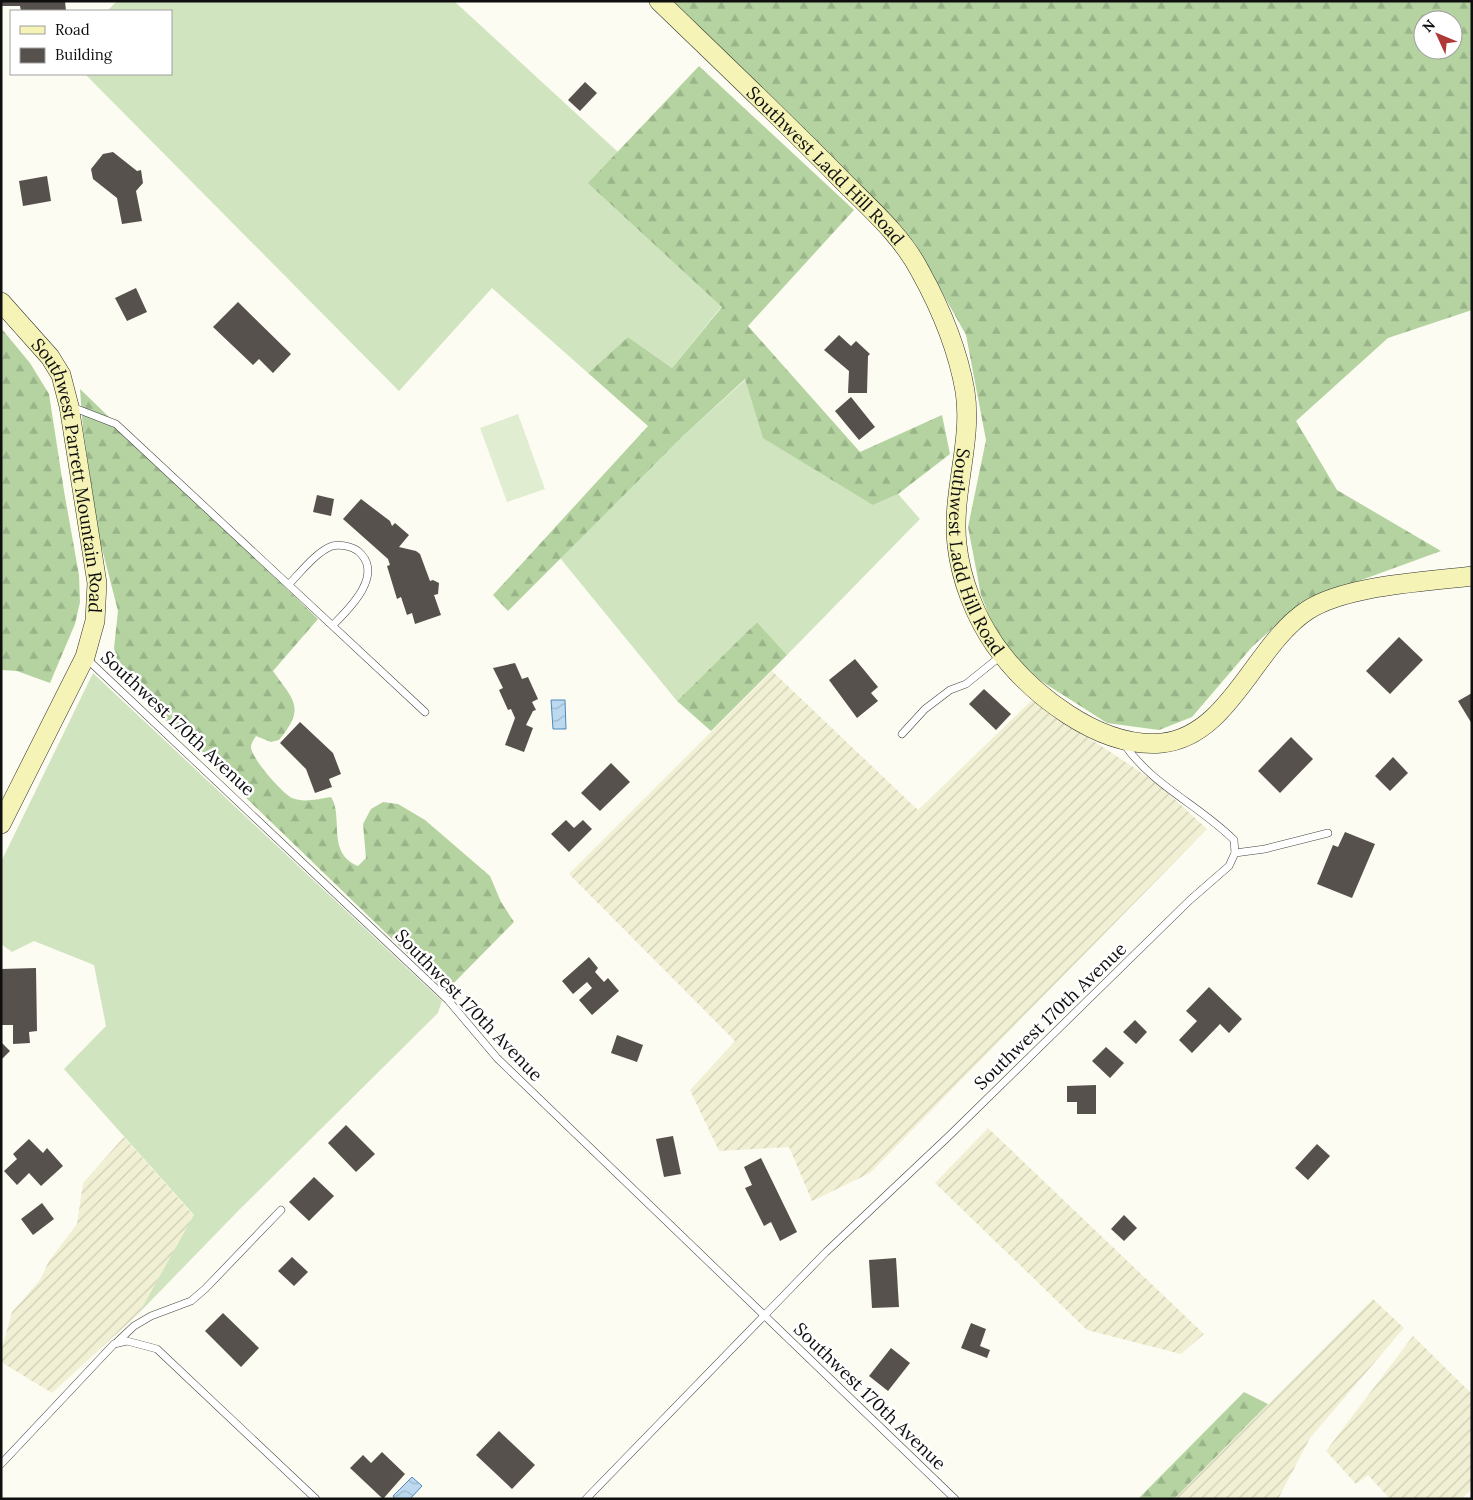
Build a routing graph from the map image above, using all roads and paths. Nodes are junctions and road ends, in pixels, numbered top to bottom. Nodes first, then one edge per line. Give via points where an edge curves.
1 (659, 1) edge
2 (1, 302) edge
3 (69, 406) junction
4 (1472, 576) edge
5 (289, 584) junction
6 (333, 625) junction
7 (1002, 655) junction
8 (85, 657) junction
9 (425, 712) dead end
10 (902, 734) dead end
11 (1121, 739) junction
12 (6, 801) edge
13 (1, 824) edge
14 (1328, 834) dead end
15 (1235, 853) junction
16 (280, 1210) dead end
17 (765, 1314) junction
18 (114, 1344) junction
19 (1, 1464) edge
20 (316, 1499) edge
21 (586, 1499) edge
22 (955, 1499) edge

1 - 7 street, Southwest Ladd Hill Road via 860,199 891,231 921,271 952,346 965,392 966,426 955,518 961,567 976,611
2 - 3 street, Southwest Parrett Mountain Road via 50,357 61,375
3 - 5 lane via 116,424
3 - 8 street, Southwest Parrett Mountain Road via 97,583 95,621
4 - 11 street, Southwest Ladd Hill Road via 1364,591 1316,606 1284,631 1223,707 1195,731 1163,743
5 - 6 lane
5 - 6 lane via 328,548 346,545 357,550 365,559 367,577 361,594
6 - 9 lane
7 - 10 lane via 966,684 950,690 925,709
7 - 11 street, Southwest Ladd Hill Road via 1034,687 1075,719
8 - 12 street, Southwest Parrett Mountain Road
8 - 17 lane, Southwest 170th Avenue via 448,1000 497,1058
11 - 15 lane via 1150,774 1219,825 1234,840
12 - 13 street, Southwest Parrett Mountain Road
14 - 15 lane
15 - 17 lane, Southwest 170th Avenue via 1229,866 1190,900
16 - 18 lane via 191,1301 151,1316
17 - 21 lane
17 - 22 lane, Southwest 170th Avenue
18 - 19 lane
18 - 20 lane via 127,1341 157,1349

